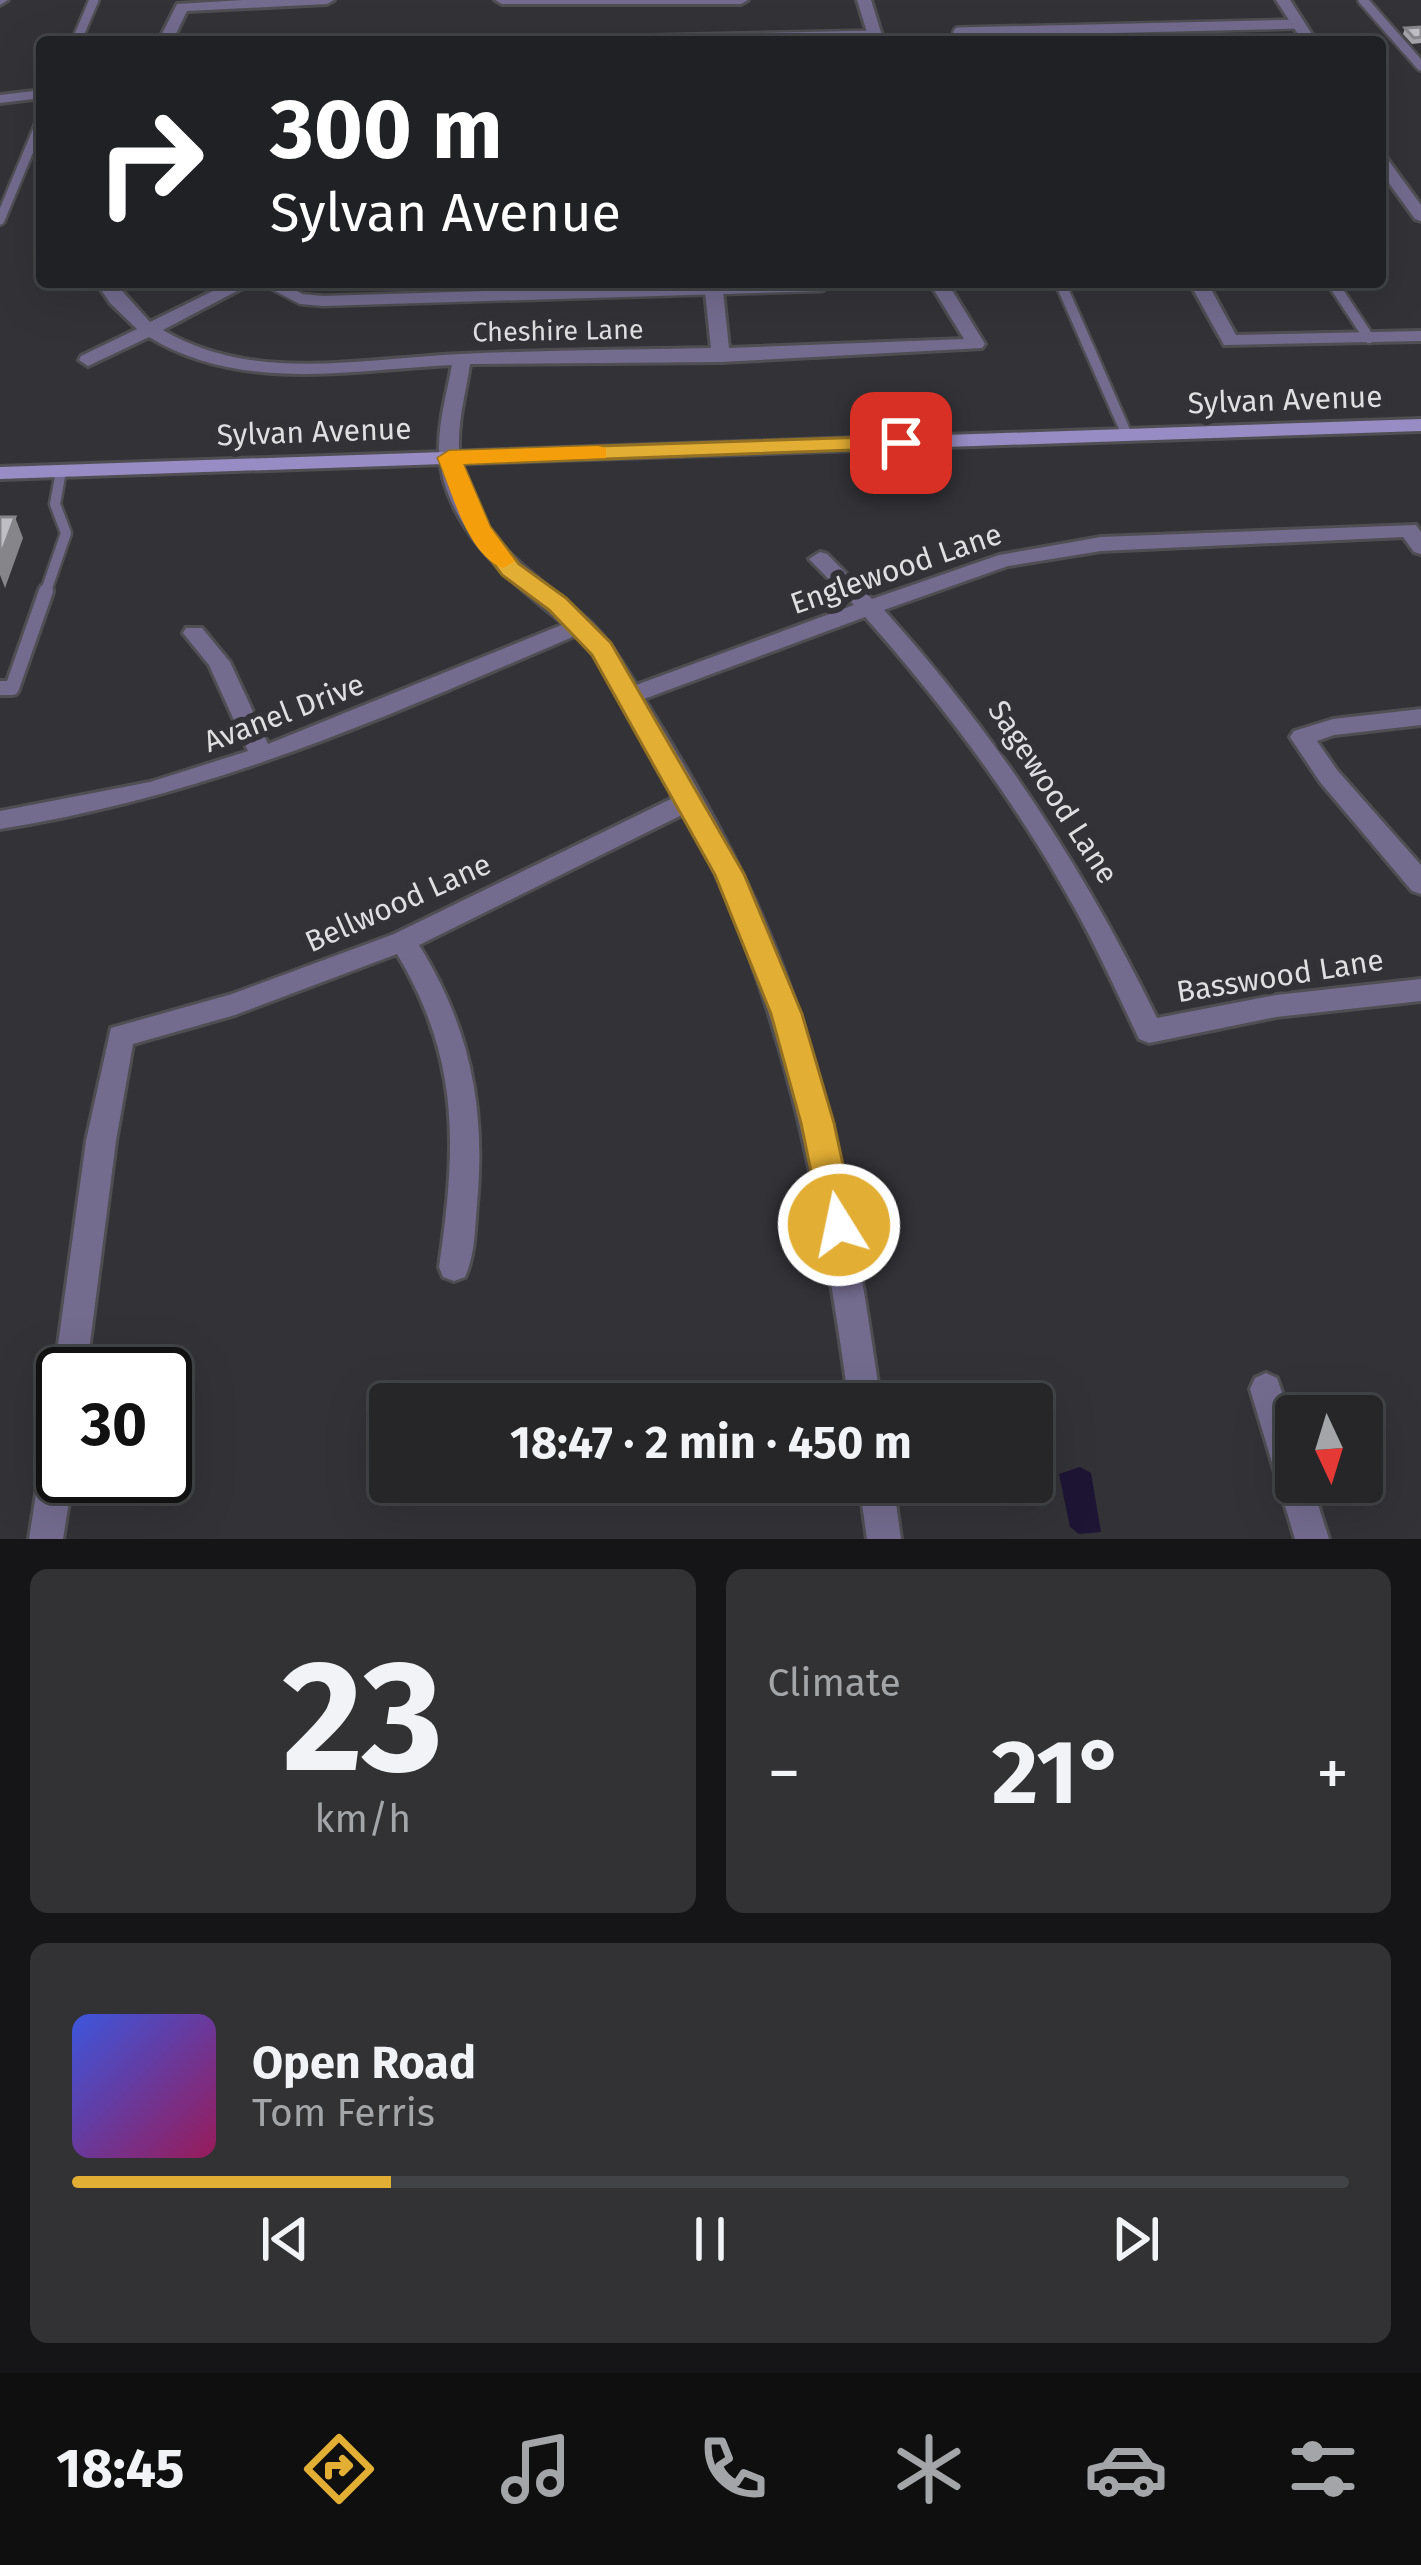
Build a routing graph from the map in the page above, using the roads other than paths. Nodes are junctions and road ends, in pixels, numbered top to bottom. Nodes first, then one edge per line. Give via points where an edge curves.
1 (94, 0) edge
2 (327, 0) edge
3 (502, 0) edge
4 (740, 0) edge
5 (864, 0) edge
6 (1283, 0) edge
7 (1363, 0) edge
8 (1299, 24) junction
9 (79, 36) edge
10 (168, 36) edge
11 (875, 36) edge
12 (960, 36) edge
13 (1306, 36) edge
14 (1421, 66) edge
15 (36, 95) edge
16 (0, 99) edge
17 (36, 133) edge
18 (1386, 168) edge
19 (1421, 216) edge
20 (0, 220) edge
21 (109, 288) edge
22 (233, 288) edge
23 (280, 288) edge
24 (665, 288) edge
25 (714, 288) edge
26 (942, 288) edge
27 (1063, 288) edge
28 (1201, 288) edge
29 (1337, 288) edge
30 (148, 330) junction
31 (1421, 336) edge
32 (1369, 338) junction
33 (722, 356) junction
34 (462, 359) junction
35 (88, 360) dead end
36 (1421, 425) edge
37 (1126, 435) junction
38 (449, 458) junction
39 (62, 471) junction
40 (0, 473) edge
41 (1415, 538) edge
42 (820, 559) dead end
43 (872, 608) junction
44 (578, 626) junction
45 (194, 633) dead end
46 (0, 688) edge
47 (628, 696) junction
48 (1421, 717) edge
49 (262, 756) junction
50 (689, 801) junction
51 (0, 820) edge
52 (1421, 884) edge
53 (403, 941) junction
54 (1421, 990) edge
55 (1148, 1031) joint
56 (454, 1267) dead end
57 (73, 1347) edge
58 (862, 1383) edge
59 (1266, 1389) dead end
60 (52, 1503) edge
61 (879, 1503) edge
62 (46, 1539) edge
63 (884, 1539) edge
64 (1312, 1539) edge

1 - 9 lane
2 - 10 street via 182,7
3 - 4 street
5 - 11 street
6 - 8 street
7 - 14 lane
8 - 12 lane
8 - 13 street
15 - 16 street
17 - 20 lane
18 - 19 street
21 - 30 street
22 - 30 street
23 - 24 lane via 322,302
25 - 33 street
26 - 33 street, Cheshire Lane via 976,344
27 - 37 lane
28 - 32 street via 1230,341
29 - 32 lane
30 - 34 street, Cheshire Lane via 212,357 274,368
30 - 35 street
31 - 32 street
33 - 34 street, Cheshire Lane
34 - 38 street
36 - 37 main road, Sylvan Avenue
37 - 38 main road, Sylvan Avenue
38 - 39 main road, Sylvan Avenue
38 - 44 street via 490,543
39 - 40 main road, Sylvan Avenue
39 - 46 lane via 55,504 66,533 12,688
41 - 43 street, Englewood Lane via 1053,550
42 - 43 street, Sagewood Lane
43 - 47 street, Englewood Lane
43 - 55 street, Sagewood Lane via 1012,779 1093,915
44 - 47 street
44 - 49 street, Avanel Drive
45 - 49 street via 219,662
47 - 50 street
48 - 52 street via 1302,737 1320,770
49 - 51 street, Avanel Drive via 142,793
50 - 53 street, Bellwood Lane
50 - 58 street via 757,936 808,1087
53 - 56 street via 445,1011 466,1087 467,1180
53 - 57 street, Bellwood Lane via 235,1004 121,1036
54 - 55 street, Basswood Lane
59 - 64 street
60 - 62 street
61 - 63 street

